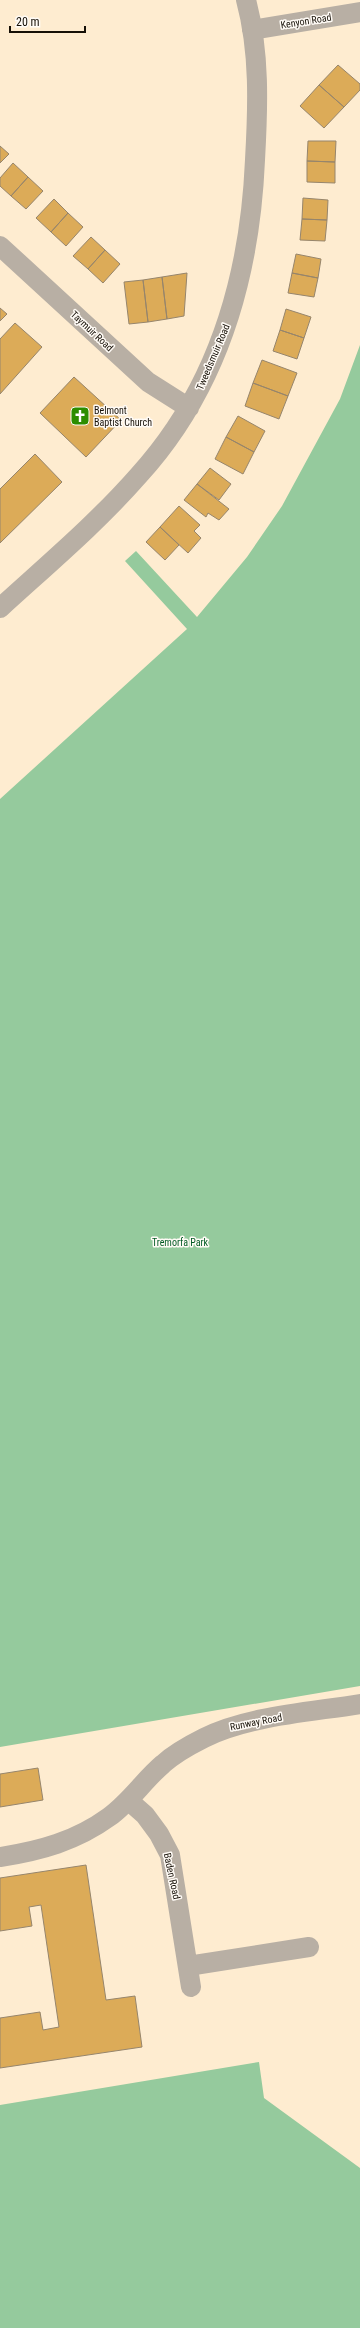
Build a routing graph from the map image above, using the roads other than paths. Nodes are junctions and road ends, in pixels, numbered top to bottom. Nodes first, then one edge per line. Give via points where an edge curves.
1 (246, 0) edge
2 (360, 12) edge
3 (252, 30) junction
4 (0, 246) edge
5 (189, 408) junction
6 (0, 608) edge
7 (360, 1704) edge
8 (128, 1800) junction
9 (0, 1857) edge
10 (309, 1947) dead end
11 (188, 1966) junction
12 (191, 1987) dead end

1 - 3 street, Tweedsmuir Road
2 - 3 street, Kenyon Road
3 - 5 street, Tweedsmuir Road via 257,79 257,126 253,201 246,254 236,298 222,339
4 - 5 street, Taymuir Road via 148,382
5 - 6 street, Tweedsmuir Road via 168,440 139,476
7 - 8 street, Runway Road via 224,1728 164,1763
8 - 9 street, Runway Road via 110,1816 64,1843 38,1851
8 - 11 street, Baden Road via 145,1815 160,1834 170,1855
10 - 11 street
11 - 12 street, Baden Road

